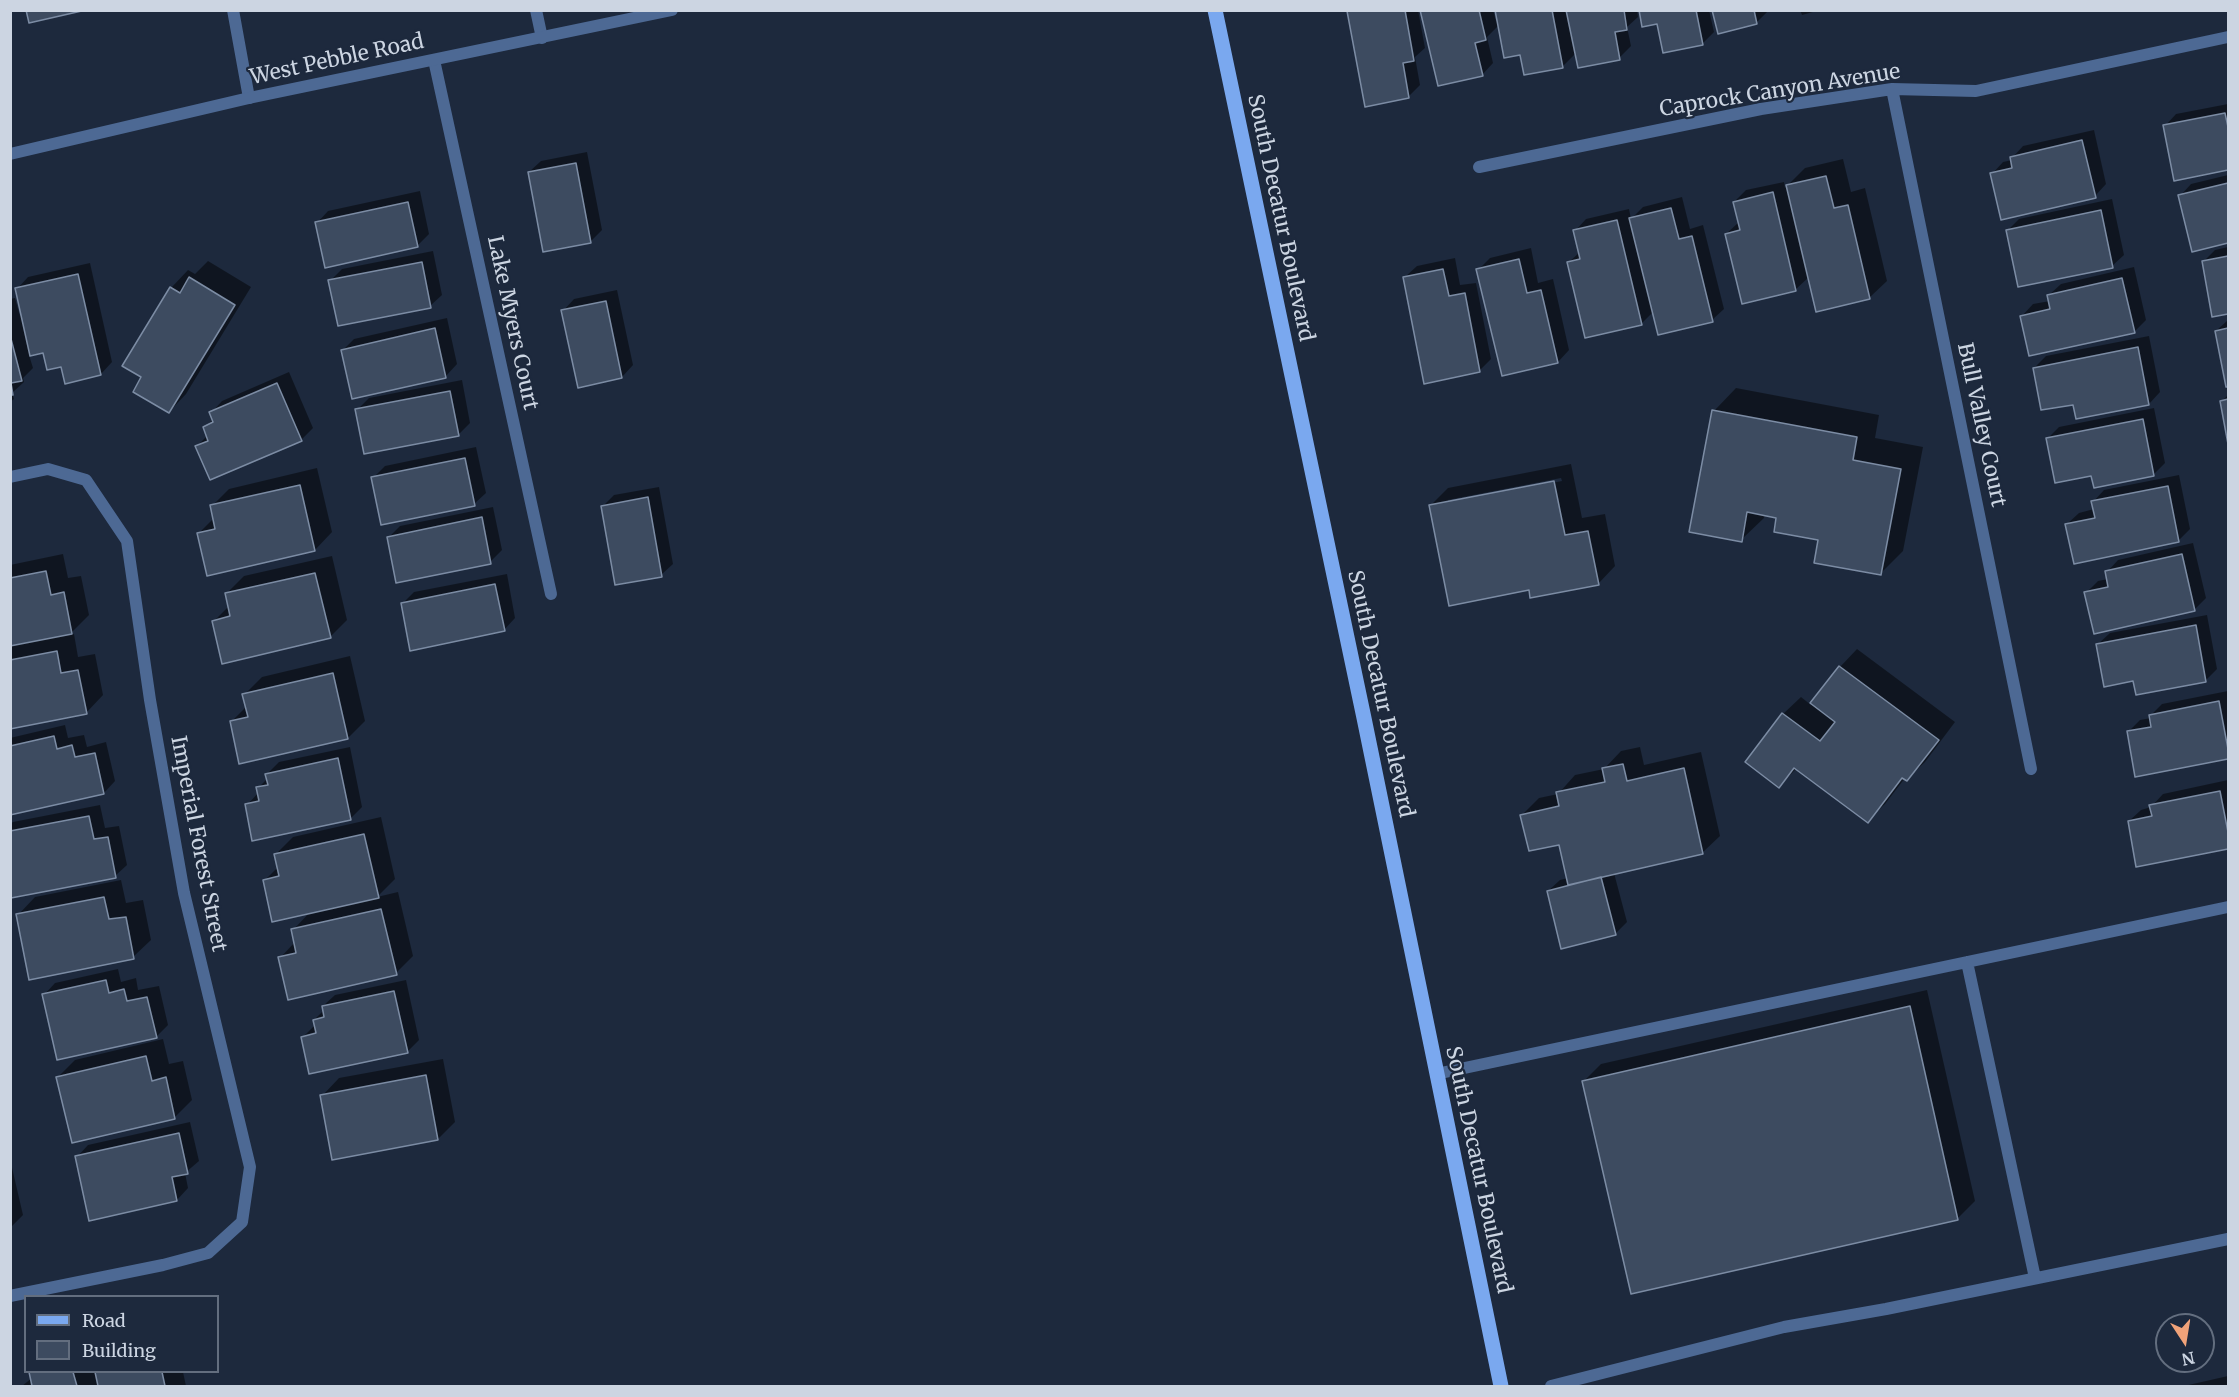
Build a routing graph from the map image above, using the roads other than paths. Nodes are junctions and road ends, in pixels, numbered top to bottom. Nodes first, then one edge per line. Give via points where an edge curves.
1 (233, 10) edge
2 (536, 10) edge
3 (672, 10) edge
4 (1215, 10) edge
5 (2229, 37) edge
6 (542, 38) junction
7 (434, 60) junction
8 (1892, 89) junction
9 (249, 98) junction
10 (10, 154) edge
11 (1479, 167) dead end
12 (10, 477) edge
13 (551, 594) dead end
14 (2031, 769) dead end
15 (2229, 907) edge
16 (1967, 962) junction
17 (1436, 1074) junction
18 (2229, 1239) edge
19 (2035, 1278) junction
20 (10, 1296) edge
21 (1501, 1386) edge
22 (1551, 1386) edge

1 - 9 street
2 - 6 street
3 - 6 street, West Pebble Road
4 - 17 main road, South Decatur Boulevard
5 - 8 street, Caprock Canyon Avenue via 1976,91
6 - 7 street, West Pebble Road
7 - 9 street, West Pebble Road
7 - 13 street, Lake Myers Court
8 - 11 street, Caprock Canyon Avenue via 1761,109
8 - 14 street, Bull Valley Court
9 - 10 street, West Pebble Road
12 - 20 street, Imperial Forest Street via 48,469 86,480 127,541 184,894 250,1167 242,1222 208,1252
15 - 16 street
16 - 17 street
16 - 19 street
17 - 21 main road, South Decatur Boulevard
18 - 19 street
19 - 22 street via 1784,1327

